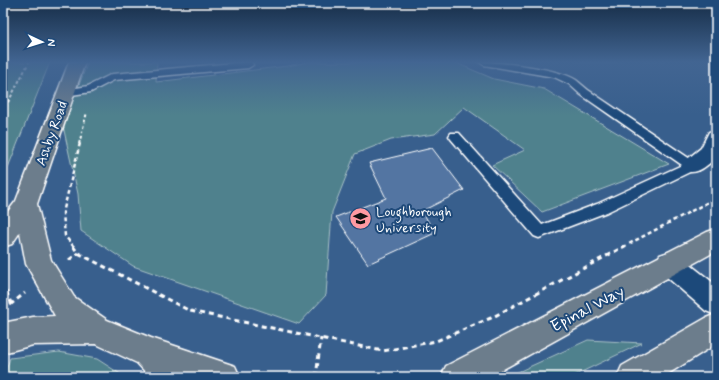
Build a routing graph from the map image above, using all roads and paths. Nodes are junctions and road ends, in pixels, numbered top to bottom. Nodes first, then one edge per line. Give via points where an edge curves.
1 (20, 80) edge
2 (70, 80) edge
3 (107, 80) edge
4 (110, 80) edge
5 (567, 80) edge
6 (65, 93) junction
7 (3, 112) edge
8 (455, 136) dead end
9 (716, 136) edge
10 (692, 166) junction
11 (716, 198) edge
12 (26, 204) junction
13 (3, 237) edge
14 (716, 238) edge
15 (669, 263) junction
16 (3, 283) edge
17 (716, 302) edge
18 (11, 303) dead end
19 (716, 328) edge
20 (97, 330) junction
21 (3, 338) edge
22 (321, 338) junction
23 (148, 352) junction
24 (172, 377) edge
25 (224, 377) edge
26 (316, 377) edge
27 (457, 377) edge
28 (633, 377) edge

1 - 7 path
2 - 6 main road, Ashby Road
3 - 6 lane via 91,89
4 - 22 path via 87,111 63,213 65,236 78,253 190,311
5 - 10 lane
6 - 12 main road, Ashby Road
8 - 10 lane via 539,232 602,208
9 - 10 street via 710,152
11 - 22 path via 491,318 436,341 383,351
12 - 13 main road, Ashby Road
12 - 20 main road via 39,264 64,306
14 - 15 main road, Epinal Way
15 - 17 street
15 - 27 main road, Epinal Way
16 - 18 path
19 - 28 main road
20 - 21 main road via 33,330
20 - 23 main road
22 - 26 path
23 - 24 main road
23 - 25 main road

